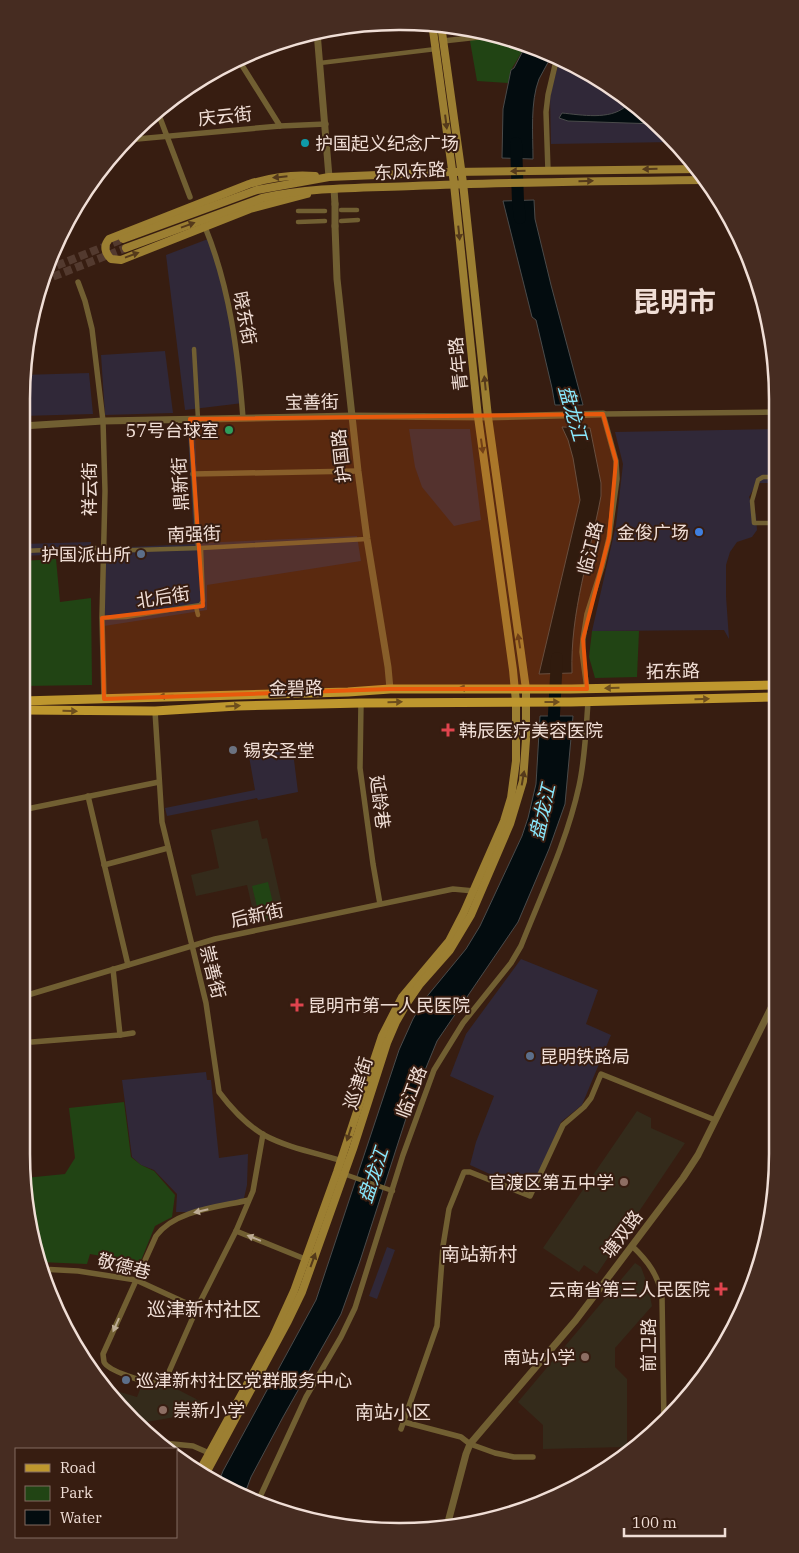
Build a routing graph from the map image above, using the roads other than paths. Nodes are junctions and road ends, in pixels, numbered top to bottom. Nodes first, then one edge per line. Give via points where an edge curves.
1 (433, 32) edge
2 (442, 32) edge
3 (474, 38) edge
4 (318, 39) edge
5 (443, 41) junction
6 (436, 49) junction
7 (320, 64) junction
8 (555, 64) edge
9 (242, 65) edge
10 (160, 118) edge
11 (326, 124) junction
12 (280, 126) junction
13 (168, 136) junction
14 (137, 139) edge
15 (688, 169) edge
16 (548, 171) junction
17 (452, 172) junction
18 (461, 172) junction
19 (329, 177) junction
20 (697, 180) edge
21 (462, 183) junction
22 (454, 184) junction
23 (334, 189) junction
24 (320, 190) junction
25 (190, 197) dead end
26 (341, 210) dead end
27 (357, 210) dead end
28 (298, 211) dead end
29 (325, 211) dead end
30 (358, 220) dead end
31 (325, 221) dead end
32 (341, 221) dead end
33 (298, 222) dead end
34 (205, 227) junction
35 (123, 239) tunnel mouth
36 (126, 248) tunnel mouth
37 (78, 282) dead end
38 (194, 349) dead end
39 (769, 412) edge
40 (603, 414) junction
41 (352, 416) junction
42 (242, 418) junction
43 (478, 418) junction
44 (488, 418) junction
45 (190, 419) junction
46 (198, 419) junction
47 (103, 421) junction
48 (30, 426) edge
49 (358, 471) junction
50 (193, 474) junction
51 (769, 477) edge
52 (769, 523) edge
53 (367, 539) junction
54 (199, 548) junction
55 (30, 551) edge
56 (104, 551) junction
57 (196, 607) junction
58 (198, 615) dead end
59 (102, 618) junction
60 (769, 685) edge
61 (390, 689) junction
62 (515, 689) junction
63 (526, 689) junction
64 (571, 689) joint
65 (587, 689) junction
66 (769, 697) edge
67 (104, 699) junction
68 (30, 701) edge
69 (516, 702) junction
70 (530, 702) junction
71 (571, 702) joint
72 (588, 702) junction
73 (361, 703) junction
74 (30, 710) edge
75 (155, 711) junction
76 (159, 782) junction
77 (88, 796) junction
78 (30, 808) edge
79 (168, 848) junction
80 (104, 865) junction
81 (474, 890) junction
82 (380, 904) junction
83 (191, 946) junction
84 (128, 965) junction
85 (113, 969) junction
86 (30, 994) edge
87 (769, 1012) edge
88 (133, 1032) dead end
89 (120, 1035) junction
90 (32, 1042) dead end
91 (715, 1120) junction
92 (263, 1134) junction
93 (344, 1162) junction
94 (344, 1174) junction
95 (393, 1191) junction
96 (249, 1200) junction
97 (236, 1231) junction
98 (632, 1246) junction
99 (305, 1259) junction
100 (49, 1269) edge
101 (136, 1280) junction
102 (198, 1308) junction
103 (664, 1412) edge
104 (404, 1422) junction
105 (401, 1429) dead end
106 (171, 1444) edge
107 (470, 1444) junction
108 (209, 1453) junction
109 (532, 1457) dead end
110 (202, 1466) edge
111 (208, 1469) edge
112 (261, 1496) edge
113 (449, 1520) edge

1 - 6 main road, 青年路
2 - 5 main road, 青年路
3 - 5 street
4 - 7 street
5 - 18 main road, 青年路
6 - 7 street
6 -> 17 main road, 青年路
7 - 11 street
8 - 16 street via 546,112
9 - 12 street
10 - 13 street
11 - 12 street, 庆云街
11 - 19 street
12 - 13 street, 庆云街
13 - 14 street, 庆云街
13 - 25 street
15 -> 16 main road, 东风东路
16 -> 18 main road, 东风东路
17 - 18 main road, 东风东路
17 - 19 main road, 东风东路
17 - 22 main road, 青年路
18 - 21 main road, 青年路
19 -> 34 main road via 301,174 250,184 109,239 105,245 106,252 111,259 121,260
19 - 35 main road, 东风东路 via 258,190
21 -> 20 main road, 东风东路
21 - 22 main road, 东风东路
44 -> 21 main road, 青年路
22 - 23 main road, 东风东路
22 -> 43 main road, 青年路
23 - 24 main road, 东风东路
23 - 41 street, 护国路, bridge via 336,279
24 - 34 main road via 250,209
36 -> 24 main road, 东风东路 via 262,198
26 - 27 street
28 - 29 street
30 - 32 street
31 - 33 street
34 - 42 street, 晓东街 via 230,306
37 - 47 street, 祥云街 via 92,329
38 - 46 street
39 - 40 street
40 - 44 street, 宝善街
40 - 65 street, 临江路 via 616,461 617,479 609,538 583,639
41 - 42 street, 宝善街
41 - 43 street, 宝善街
41 - 49 street, 护国路
42 - 46 street, 宝善街
43 - 44 street, 宝善街
43 -> 62 main road, 青年路
63 -> 44 main road, 青年路
45 - 46 street, 宝善街
45 - 47 street, 宝善街
45 - 50 street, 鼎新街
47 - 48 street, 宝善街
47 - 56 street, 祥云街
49 - 50 street
49 - 53 street, 护国路
50 - 54 street, 鼎新街
51 - 52 street via 758,480 752,501 754,523
53 - 54 street, 南强街
53 - 61 street, 护国路
54 - 56 street, 南强街
54 - 57 street, 北后街 via 203,601
55 - 56 street, 南强街 via 96,548
56 - 59 street, 祥云街
57 - 58 street
57 - 59 street, 北后街
59 - 67 street, 祥云街
60 -> 65 main road, 拓东路
62 -> 61 main road, 金碧路
61 -> 67 main road, 金碧路
62 - 63 main road, 金碧路
62 - 69 main road, 青年路
63 - 64 main road, 金碧路
63 - 70 main road, 青年路
64 - 65 main road, 拓东路
72 -> 66 main road, 拓东路
67 - 68 main road, 金碧路
69 - 70 main road, 金碧路
73 -> 69 main road, 金碧路
69 - 81 main road, 巡津街 via 516,761 511,798
70 -> 71 main road, 金碧路
93 -> 70 main road, 巡津街 via 396,1022 420,984 459,937 510,824 523,781
71 - 72 main road, 拓东路
72 - 95 street, 临江路 via 580,785 521,946 463,1023 434,1070
75 -> 73 main road, 金碧路
73 - 82 street, 延龄巷 via 360,768
74 -> 75 main road, 金碧路
75 - 76 street, 崇善街
76 - 77 street
76 - 79 street, 崇善街
77 - 78 street
77 - 80 street
79 - 80 street
79 - 83 street, 崇善街
80 - 84 street
81 - 82 street, 后新街 via 453,889
81 -> 93 main road, 巡津街 via 448,941 414,980 391,1016 373,1059
82 - 83 street, 后新街
83 - 84 street, 后新街
83 - 92 street, 崇善街 via 206,1002 219,1092
84 - 85 street, 后新街
85 - 86 street, 后新街
85 - 89 street
87 - 91 street, 塘双路
88 - 89 street
89 - 90 street
91 - 98 street, 塘双路 via 683,1178
91 - 104 street via 601,1074 591,1098 563,1125 530,1196 464,1172 449,1209 436,1326
92 - 93 street, 崇善街
92 - 96 street
93 - 94 main road, 巡津街
93 - 99 main road, 巡津街
94 - 95 street
111 -> 94 main road, 巡津街 via 295,1306
95 - 112 street, 临江路 via 355,1308 306,1397
96 - 97 street
96 -> 101 street via 189,1214 170,1222 156,1236
99 -> 97 street
97 - 102 street
98 - 103 street, 前卫路 via 651,1266 662,1296
98 - 107 street, 塘双路 via 576,1320
99 - 108 main road, 巡津街 via 286,1311
100 - 101 street, 敬德巷
101 - 102 street, 敬德巷
101 -> 102 street via 103,1354 108,1366 125,1375 155,1383 163,1380
104 - 105 street
104 - 107 street via 461,1437
106 - 108 street via 192,1446
107 - 109 street via 514,1457
107 - 113 street, 塘双路
108 - 110 main road, 巡津街

